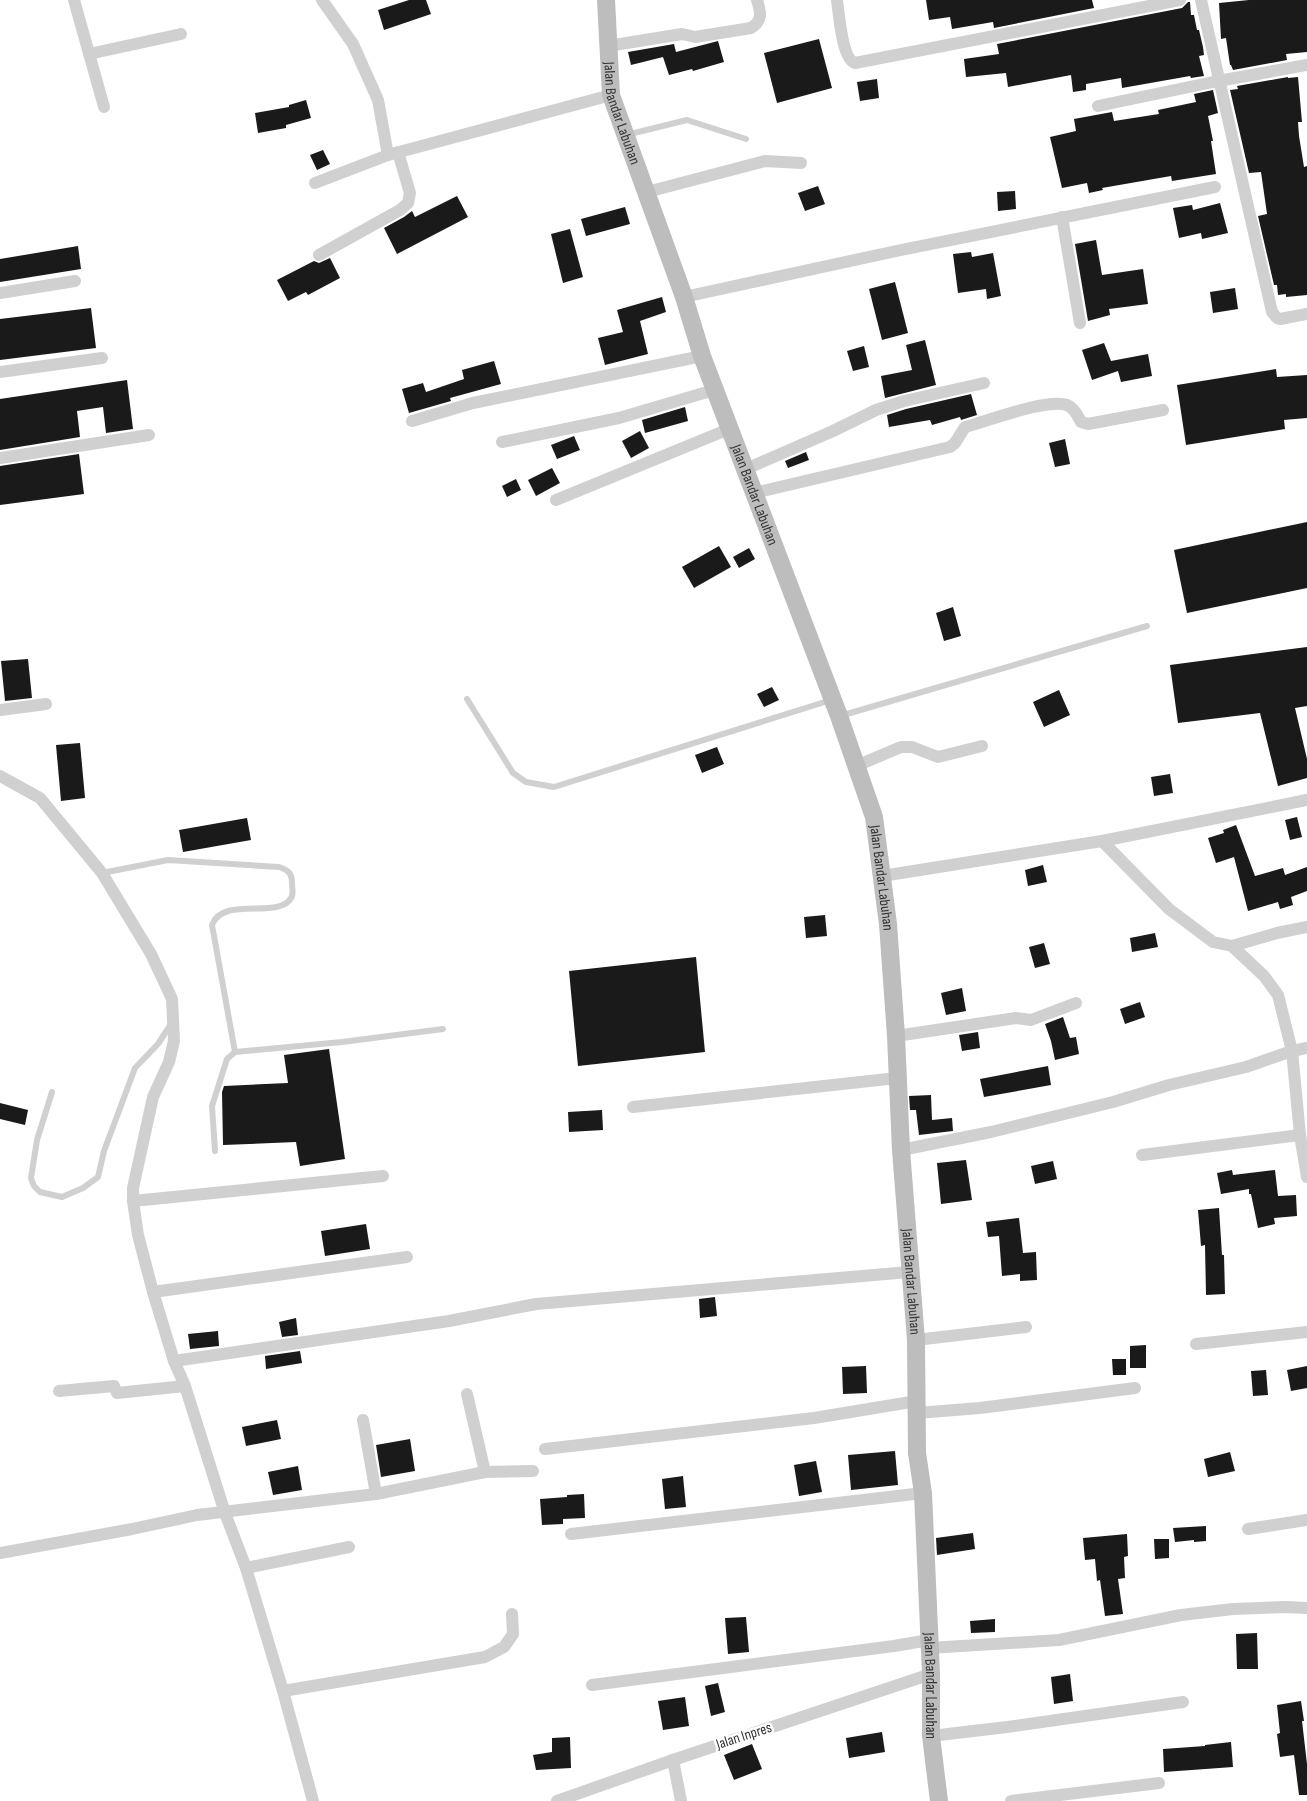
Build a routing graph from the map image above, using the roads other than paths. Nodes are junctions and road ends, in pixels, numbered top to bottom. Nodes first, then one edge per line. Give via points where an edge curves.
1 (74, 0) edge
2 (323, 0) edge
3 (606, 0) edge
4 (757, 0) edge
5 (837, 0) edge
6 (1180, 0) edge
7 (1201, 0) edge
8 (181, 34) dead end
9 (608, 46) junction
10 (89, 54) junction
11 (1306, 68) edge
12 (1218, 81) junction
13 (611, 95) junction
14 (1098, 106) dead end
15 (104, 108) dead end
16 (625, 136) junction
17 (746, 139) dead end
18 (393, 153) junction
19 (801, 163) dead end
20 (315, 183) dead end
21 (1215, 187) dead end
22 (647, 192) junction
23 (1062, 217) junction
24 (319, 255) dead end
25 (75, 281) dead end
26 (0, 293) edge
27 (684, 297) junction
28 (1307, 314) edge
29 (1080, 322) dead end
30 (702, 356) junction
31 (102, 358) dead end
32 (0, 372) edge
33 (984, 383) dead end
34 (714, 390) junction
35 (1162, 410) dead end
36 (412, 421) dead end
37 (729, 429) junction
38 (148, 435) dead end
39 (502, 442) dead end
40 (0, 458) edge
41 (746, 469) junction
42 (754, 493) junction
43 (556, 500) dead end
44 (1148, 626) dead end
45 (467, 699) dead end
46 (832, 699) junction
47 (46, 704) dead end
48 (0, 710) edge
49 (839, 716) junction
50 (982, 746) dead end
51 (856, 766) junction
52 (0, 776) edge
53 (1307, 800) edge
54 (1102, 841) junction
55 (102, 873) junction
56 (882, 876) junction
57 (1307, 928) edge
58 (1232, 946) junction
59 (1076, 1003) dead end
60 (174, 1021) junction
61 (443, 1029) dead end
62 (896, 1036) junction
63 (1307, 1048) edge
64 (1292, 1051) junction
65 (235, 1052) junction
66 (897, 1078) junction
67 (52, 1092) dead end
68 (633, 1107) dead end
69 (1300, 1135) junction
70 (901, 1150) junction
71 (215, 1151) dead end
72 (1142, 1154) dead end
73 (383, 1176) dead end
74 (1307, 1176) edge
75 (134, 1201) junction
76 (407, 1257) dead end
77 (910, 1272) junction
78 (153, 1292) junction
79 (1026, 1327) dead end
80 (1307, 1332) edge
81 (916, 1340) junction
82 (1196, 1344) dead end
83 (174, 1361) junction
84 (185, 1386) junction
85 (1135, 1388) dead end
86 (59, 1391) dead end
87 (468, 1394) dead end
88 (917, 1407) junction
89 (363, 1420) dead end
90 (545, 1449) dead end
91 (533, 1471) dead end
92 (485, 1472) junction
93 (923, 1493) junction
94 (376, 1494) junction
95 (225, 1513) junction
96 (1307, 1520) edge
97 (1248, 1530) dead end
98 (571, 1534) dead end
99 (349, 1547) dead end
100 (0, 1553) edge
101 (246, 1568) junction
102 (1307, 1608) edge
103 (512, 1614) dead end
104 (929, 1644) junction
105 (931, 1674) junction
106 (592, 1685) dead end
107 (283, 1691) junction
108 (1182, 1702) dead end
109 (931, 1736) junction
110 (673, 1760) junction
111 (1158, 1783) dead end
112 (313, 1801) edge
113 (557, 1801) edge
114 (681, 1801) edge
115 (939, 1801) edge
116 (1011, 1801) edge

1 - 10 street
2 - 18 street via 353,44 378,100
3 - 9 main road, Jalan Bandar Labuhan
4 - 9 street via 761,15 751,28 695,37 682,34
5 - 6 street via 846,53 855,63
7 - 12 street
8 - 10 street
9 - 13 main road, Jalan Bandar Labuhan
10 - 15 street
11 - 12 street
12 - 14 street
12 - 28 street via 1272,312 1280,319
13 - 16 main road, Jalan Bandar Labuhan
13 - 18 street
16 - 17 lane via 687,120
16 - 22 main road, Jalan Bandar Labuhan
18 - 20 street
18 - 24 street via 410,193 408,203
19 - 22 street via 765,160
21 - 23 street
22 - 27 main road, Jalan Bandar Labuhan
23 - 27 street
23 - 29 street
25 - 26 street
27 - 30 main road, Jalan Bandar Labuhan
30 - 34 main road, Jalan Bandar Labuhan
30 - 36 street via 473,403
31 - 32 street
33 - 41 street via 876,410
34 - 37 main road, Jalan Bandar Labuhan
34 - 39 street via 619,418
35 - 42 street via 1088,424 1082,422 1068,405 1045,404 965,427 950,447
37 - 41 main road, Jalan Bandar Labuhan
37 - 43 street
38 - 40 street
41 - 42 main road, Jalan Bandar Labuhan
42 - 46 main road, Jalan Bandar Labuhan
44 - 49 lane
45 - 46 lane via 513,772 526,782 554,787
46 - 49 main road, Jalan Bandar Labuhan
47 - 48 street
49 - 51 main road, Jalan Bandar Labuhan
50 - 51 street via 938,757 912,747 901,747
51 - 56 main road, Jalan Bandar Labuhan via 874,817
52 - 55 street via 40,798
53 - 54 street
54 - 56 street
54 - 58 street via 1169,909 1213,942
55 - 60 street via 161,975 172,999
55 - 65 lane via 168,860 288,870 292,876 293,896 288,902 279,906 223,911 212,925
56 - 62 main road, Jalan Bandar Labuhan
57 - 58 street
58 - 64 street via 1264,976 1278,995
59 - 62 street via 1031,1020 1016,1018
60 - 67 lane via 136,1068 104,1151 98,1176 83,1188 62,1197 40,1192 31,1178 37,1140
60 - 75 street via 174,1041 153,1097 133,1188
61 - 65 lane
62 - 66 main road, Jalan Bandar Labuhan
63 - 64 street
64 - 69 street
64 - 70 street via 1246,1067 1113,1102
65 - 71 lane via 227,1059 212,1106
66 - 68 street
66 - 70 main road, Jalan Bandar Labuhan
69 - 72 street
69 - 74 street
70 - 77 main road, Jalan Bandar Labuhan
73 - 75 street
75 - 78 street via 138,1235
76 - 78 street
77 - 81 main road, Jalan Bandar Labuhan
77 - 83 street via 536,1304 448,1321
78 - 83 street
79 - 81 street
80 - 82 street
81 - 88 main road, Jalan Bandar Labuhan
83 - 84 street
84 - 86 street via 117,1393 114,1386
84 - 95 street
85 - 88 street via 980,1408
87 - 92 street
88 - 90 street
88 - 93 main road, Jalan Bandar Labuhan via 917,1453
89 - 94 street
91 - 92 street
92 - 94 street
93 - 98 street
93 - 104 main road, Jalan Bandar Labuhan
94 - 95 street
95 - 100 street via 197,1515
95 - 101 street
96 - 97 street
99 - 101 street
101 - 107 street
102 - 104 street via 1181,1615 1059,1640
103 - 107 street via 513,1634 504,1646 485,1657
104 - 105 main road, Jalan Bandar Labuhan
104 - 106 street
105 - 109 main road, Jalan Bandar Labuhan
105 - 110 street, Jalan Inpres
107 - 112 street
108 - 109 street
109 - 115 main road, Jalan Bandar Labuhan
110 - 113 street, Jalan Inpres
110 - 114 street
111 - 116 street

